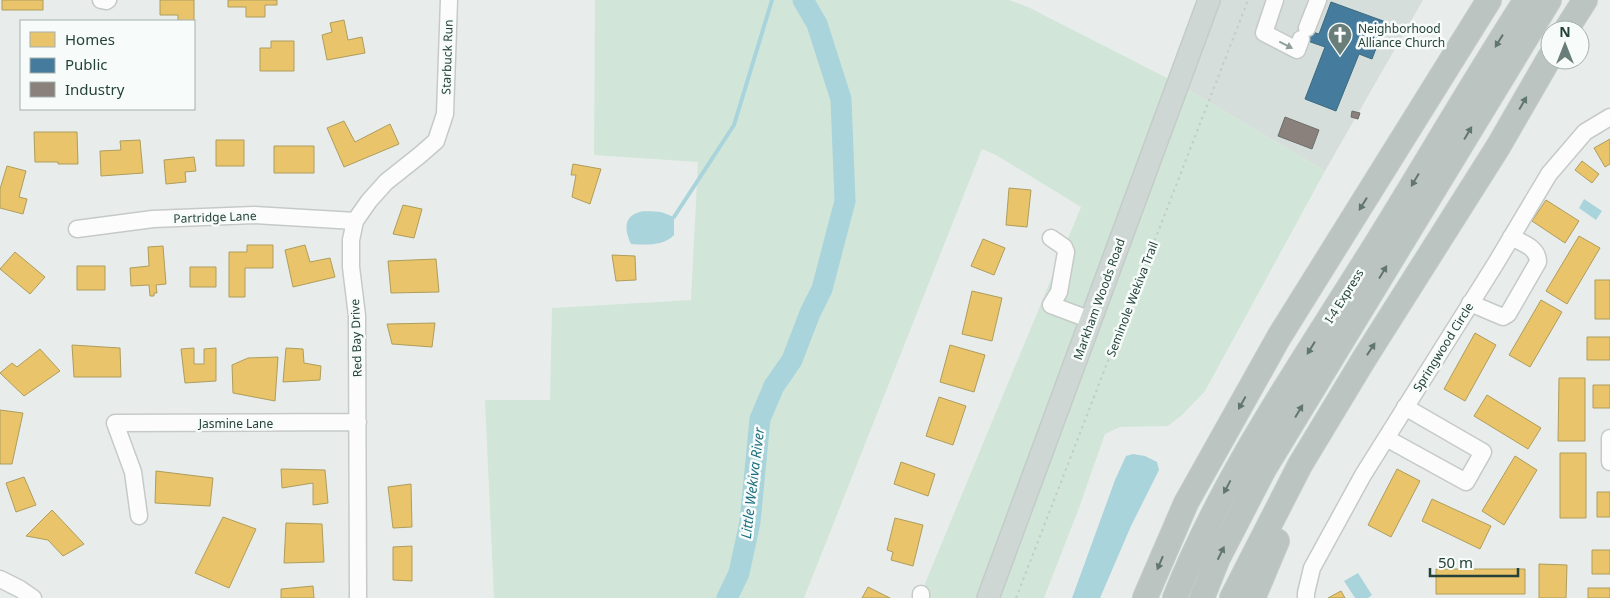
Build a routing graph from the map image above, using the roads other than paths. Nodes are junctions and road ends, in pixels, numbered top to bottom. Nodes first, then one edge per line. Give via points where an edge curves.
1 (100, 0) edge
2 (108, 0) edge
3 (449, 0) edge
4 (1209, 0) edge
5 (1275, 0) edge
6 (1318, 0) edge
7 (1490, 0) edge
8 (1526, 0) edge
9 (1549, 0) edge
10 (1585, 0) edge
11 (1572, 20) edge
12 (1542, 70) edge
13 (446, 114) joint
14 (1610, 117) edge
15 (355, 221) junction
16 (77, 229) dead end
17 (1511, 237) junction
18 (1051, 238) dead end
19 (1470, 303) junction
20 (1091, 320) junction
21 (1405, 407) junction
22 (358, 422) junction
23 (1386, 438) junction
24 (1610, 438) edge
25 (1610, 462) edge
26 (1300, 465) junction
27 (139, 516) dead end
28 (0, 579) edge
29 (33, 598) edge
30 (358, 598) edge
31 (988, 598) edge
32 (1145, 598) edge
33 (1176, 598) edge
34 (1202, 598) edge
35 (1232, 598) edge
36 (1253, 598) edge
37 (1306, 598) edge

1 - 2 street
3 - 13 street, Starbuck Run
4 - 20 main road, Markham Woods Road
5 -> 6 street via 1264,33 1297,50
7 -> 32 highway via 1279,337 1186,503
8 -> 33 highway, I-4 Express via 1262,426 1229,484
34 -> 9 highway, I-4 Express via 1218,558 1264,469
10 - 11 highway
26 -> 12 highway
13 - 15 street, Red Bay Drive via 436,141 386,182
14 - 17 street, Springwood Circle via 1585,132 1549,174
15 - 16 street, Partridge Lane via 244,215 153,219
15 - 22 street, Red Bay Drive via 351,267 357,316
17 - 19 street, Springwood Circle
17 - 19 street via 1534,250 1538,262 1508,314 1503,317
18 - 20 street via 1066,252 1060,292 1051,304
19 - 21 street, Springwood Circle
20 - 31 main road, Markham Woods Road
21 - 23 street, Springwood Circle
21 - 23 street via 1483,452 1466,482
22 - 27 street, Jasmine Lane via 115,423 133,472
22 - 30 street, Red Bay Drive
23 - 37 street, Springwood Circle via 1312,568
24 - 25 street
26 - 35 highway
26 - 36 highway via 1289,508
28 - 29 street

